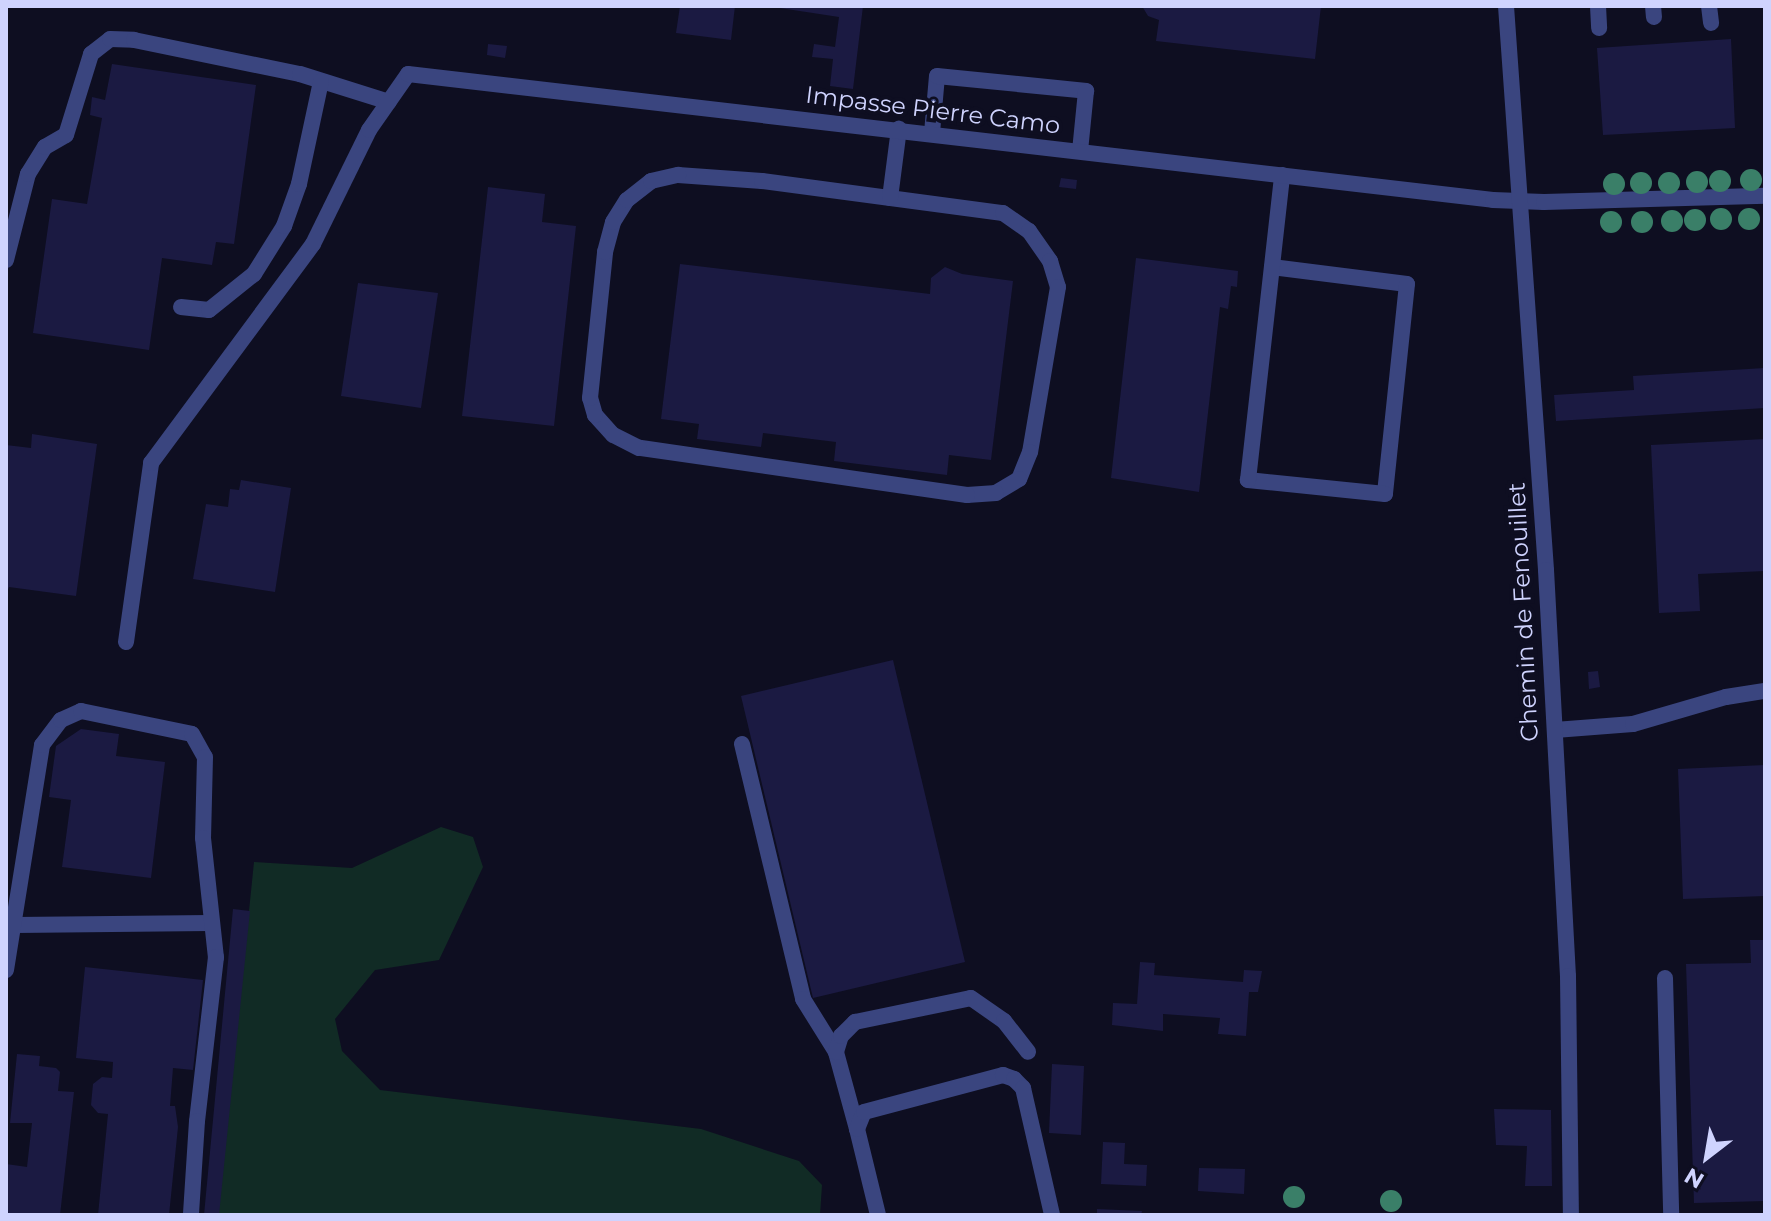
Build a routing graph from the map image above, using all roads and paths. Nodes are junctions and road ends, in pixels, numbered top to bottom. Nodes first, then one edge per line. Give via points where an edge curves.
1 (1506, 6) edge
2 (1598, 6) edge
3 (1599, 28) dead end
4 (321, 81) junction
5 (389, 102) junction
6 (899, 129) junction
7 (932, 133) junction
8 (1080, 151) junction
9 (1282, 175) junction
10 (1765, 196) edge
11 (890, 198) junction
12 (1519, 201) junction
13 (6, 260) edge
14 (1272, 267) junction
15 (181, 307) dead end
16 (126, 642) dead end
17 (1765, 691) edge
18 (1555, 730) junction
19 (742, 744) dead end
20 (210, 923) junction
21 (15, 925) junction
22 (6, 970) edge
23 (1665, 978) dead end
24 (836, 1052) junction
25 (1028, 1052) dead end
26 (857, 1129) junction
27 (191, 1215) edge
28 (878, 1215) edge
29 (1052, 1215) edge
30 (1571, 1215) edge
31 (1671, 1215) edge

1 - 12 street, Chemin de Fenouillet
2 - 3 street
4 - 5 street
4 - 13 street via 199,52 110,39 91,54 66,135 45,147 28,174
4 - 15 street via 299,184 284,226 254,274 209,310
5 - 6 street, Impasse Pierre Camo via 408,74
5 - 16 street, Impasse Pierre Camo via 369,130 313,244 151,463
6 - 7 street, Impasse Pierre Camo
6 - 11 street
7 - 8 street, Impasse Pierre Camo
7 - 8 street via 937,76 1086,91
8 - 9 street, Impasse Pierre Camo
9 - 12 street, Impasse Pierre Camo
9 - 14 street
10 - 12 street, Impasse Pierre Camo
11 - 11 street via 1003,213 1029,231 1050,261 1058,287 1030,452 1019,479 996,493 967,495 639,448 613,435 595,415 590,398 605,252 613,222 627,200 651,181 678,175
12 - 18 street, Chemin de Fenouillet
14 - 14 street via 1248,480 1385,494 1407,284
17 - 18 street via 1633,724
18 - 30 street, Chemin de Fenouillet via 1568,976
19 - 24 street via 803,999
20 - 21 street
20 - 21 street via 203,838 205,757 192,734 81,711 61,720 42,745
20 - 27 street via 216,957
21 - 22 street
23 - 31 street
24 - 25 street via 841,1036 855,1022 971,998 1004,1021
24 - 26 street
26 - 28 street
26 - 29 street via 864,1112 1003,1075 1014,1079 1023,1088

